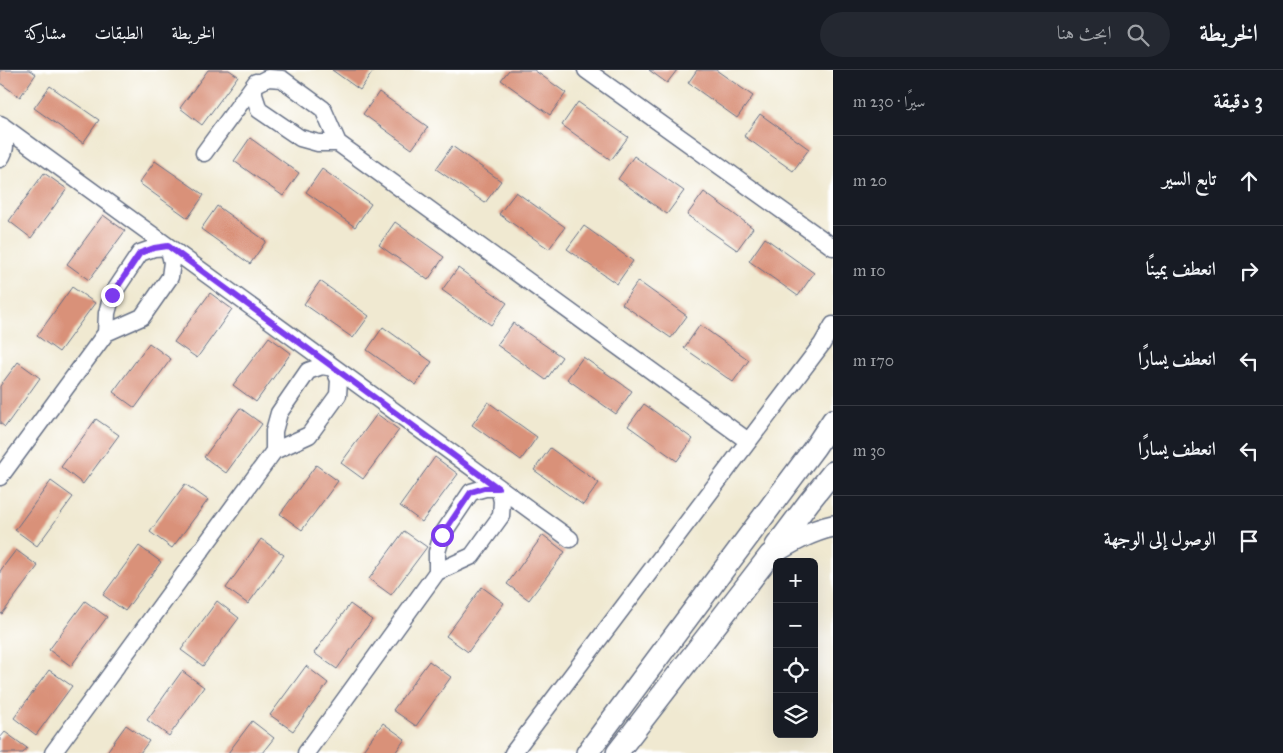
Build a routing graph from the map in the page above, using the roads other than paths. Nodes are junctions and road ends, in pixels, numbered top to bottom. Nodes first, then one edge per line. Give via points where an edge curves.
1 (264, 70) edge
2 (586, 70) edge
3 (254, 85) junction
4 (1, 125) edge
5 (338, 143) junction
6 (204, 153) dead end
7 (0, 159) edge
8 (168, 246) junction
9 (833, 247) edge
10 (833, 325) edge
11 (106, 333) junction
12 (334, 368) junction
13 (833, 420) edge
14 (833, 432) edge
15 (748, 441) junction
16 (815, 447) junction
17 (274, 451) junction
18 (833, 472) edge
19 (0, 477) edge
20 (498, 488) junction
21 (833, 526) edge
22 (570, 539) dead end
23 (770, 555) junction
24 (437, 572) junction
25 (53, 753) edge
26 (306, 753) edge
27 (513, 753) edge
28 (587, 753) edge
29 (616, 753) edge

1 - 3 street
2 - 9 street
3 - 5 street via 259,110 300,138 318,144
3 - 5 street via 268,78 282,79 323,109
3 - 6 street
4 - 7 street via 5,138 4,153
4 - 8 street
5 - 15 street
8 - 11 street via 140,253 112,295
8 - 11 street via 172,262 170,277 142,317
8 - 12 street
10 - 15 street
11 - 19 street
12 - 17 street via 339,380 338,395 309,435
12 - 17 street via 322,366 308,371 279,413 274,431
12 - 20 street
13 - 16 main road
14 - 16 main road
15 - 27 street
16 - 28 main road
17 - 25 street
18 - 23 main road
20 - 22 street
20 - 24 street via 501,516 472,556
20 - 24 street via 471,492 442,535 437,552
21 - 23 main road via 801,536
23 - 29 main road
24 - 26 street

